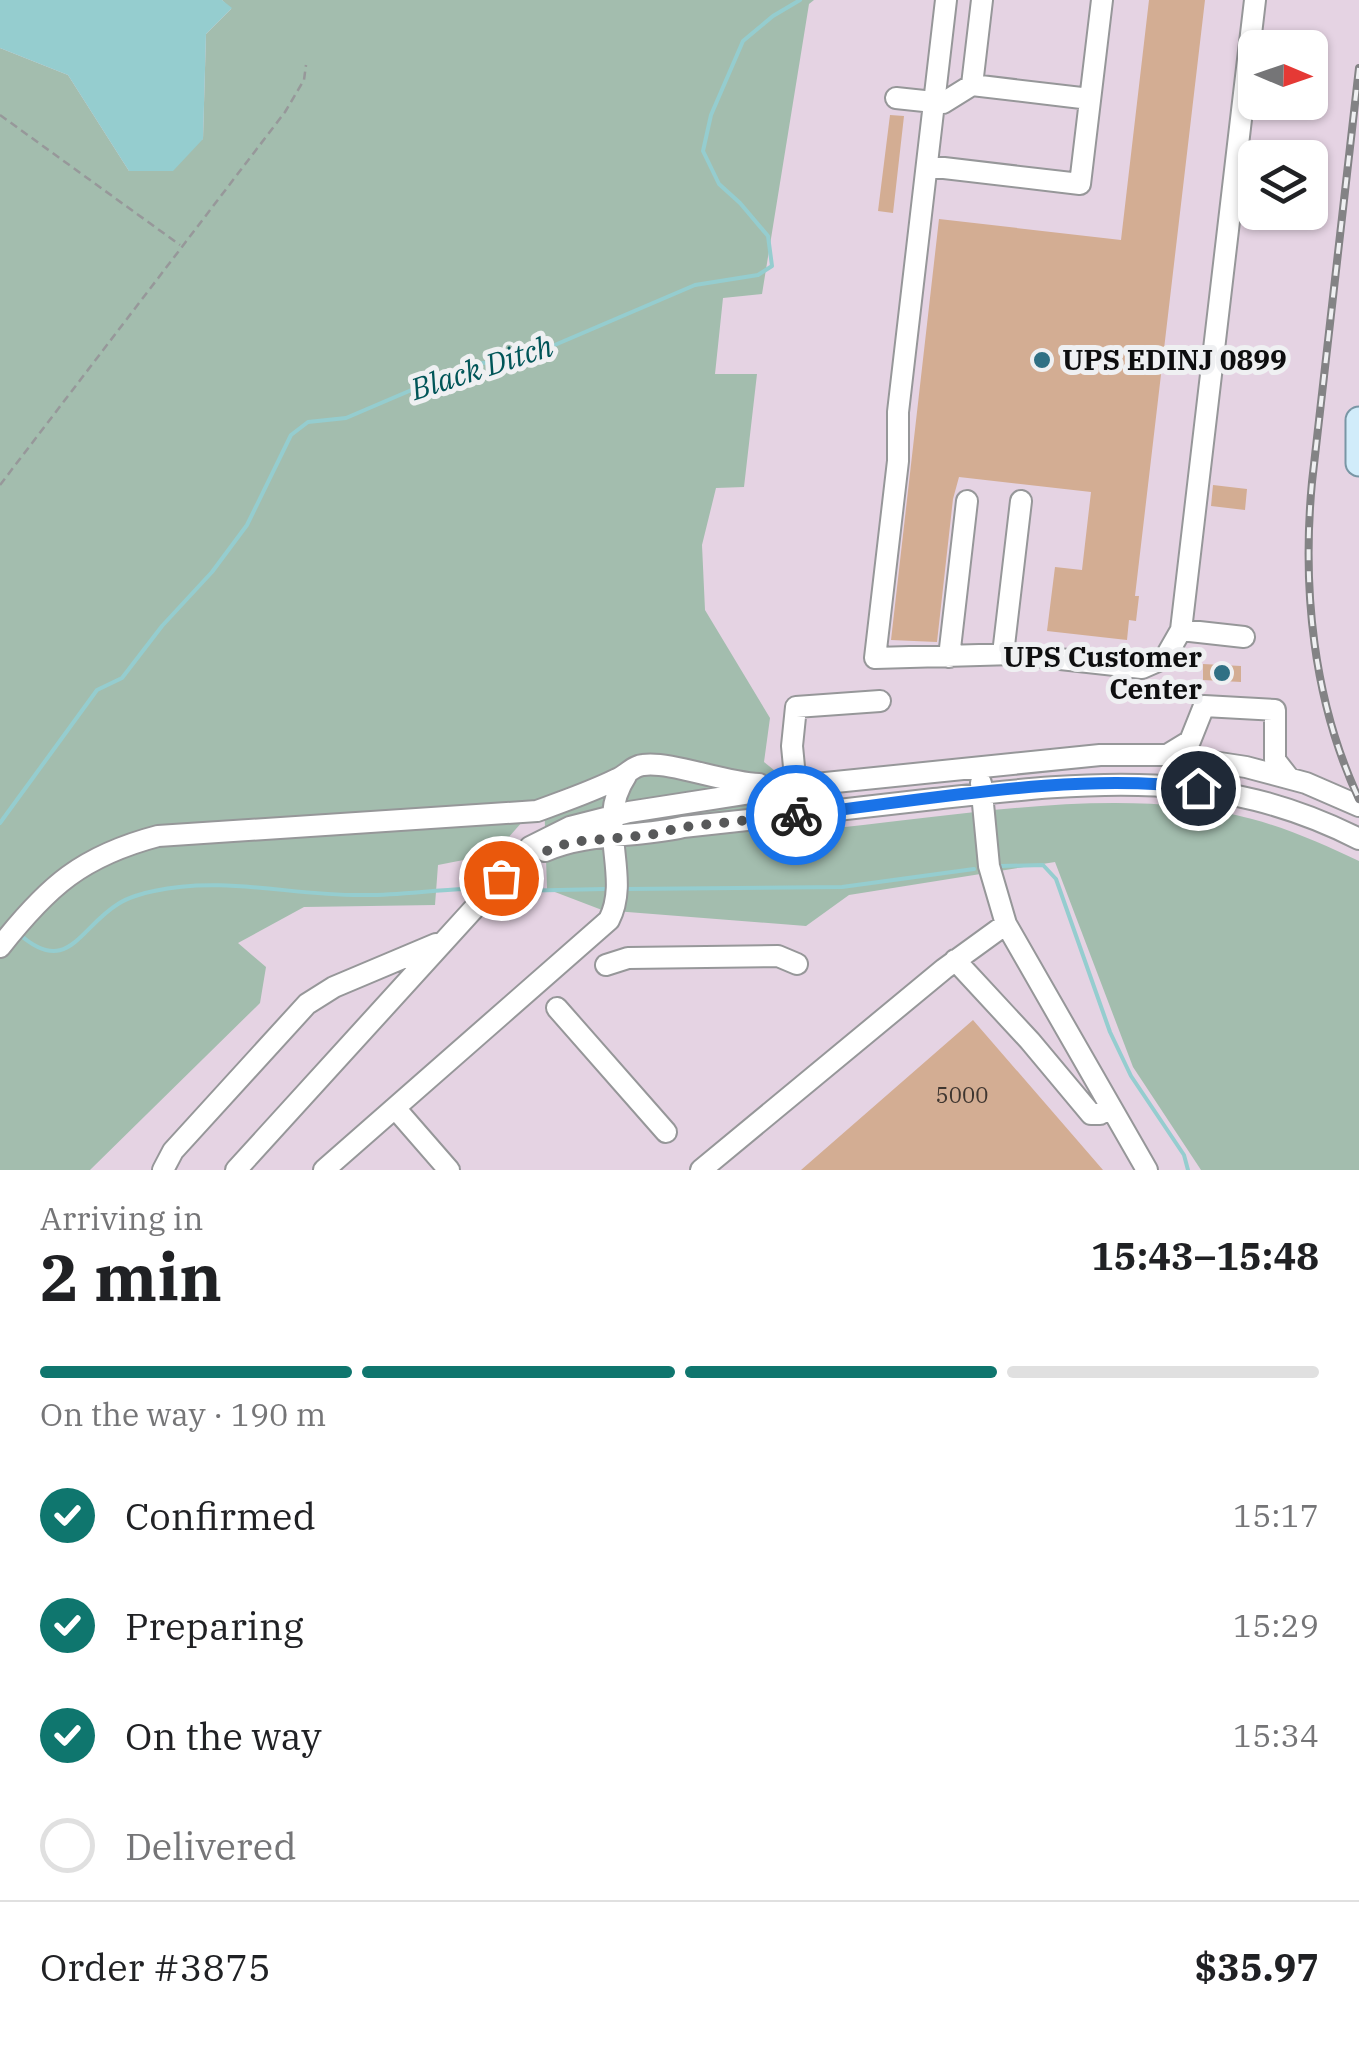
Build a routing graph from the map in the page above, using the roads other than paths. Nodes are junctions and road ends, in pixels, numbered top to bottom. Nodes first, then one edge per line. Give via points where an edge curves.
1 (946, 0) edge
2 (982, 0) edge
3 (1102, 0) edge
4 (1255, 0) edge
5 (972, 85) junction
6 (896, 98) dead end
7 (1090, 99) junction
8 (934, 102) junction
9 (926, 166) junction
10 (1359, 420) edge
11 (1359, 463) edge
12 (967, 501) dead end
13 (1021, 501) dead end
14 (1181, 630) junction
15 (1244, 637) dead end
16 (1003, 654) junction
17 (949, 656) junction
18 (880, 701) dead end
19 (1167, 755) junction
20 (980, 766) junction
21 (626, 776) junction
22 (1289, 778) junction
23 (796, 786) junction
24 (982, 794) junction
25 (1359, 806) edge
26 (620, 814) junction
27 (798, 814) junction
28 (683, 827) junction
29 (650, 835) junction
30 (612, 838) junction
31 (1359, 839) edge
32 (615, 864) junction
33 (512, 868) junction
34 (1006, 924) junction
35 (443, 941) junction
36 (0, 948) edge
37 (955, 960) junction
38 (797, 964) dead end
39 (606, 965) dead end
40 (557, 1008) dead end
41 (1109, 1107) junction
42 (395, 1108) junction
43 (666, 1132) dead end
44 (163, 1170) edge
45 (236, 1170) edge
46 (324, 1170) edge
47 (449, 1170) edge
48 (701, 1170) edge
49 (1147, 1170) edge

1 - 8 street
2 - 5 street
3 - 7 street
4 - 14 street
5 - 7 street
5 - 8 street
6 - 8 street
7 - 9 street via 1080,184
8 - 9 street
9 - 17 street via 875,658
10 - 11 main road
12 - 17 street
13 - 16 street
14 - 15 street
14 - 16 street via 1165,658 1142,668
16 - 17 street
18 - 23 street via 796,707
19 - 20 street
19 - 22 street
19 - 22 street via 1190,741 1194,706 1281,711 1275,760
20 - 23 street
20 - 24 street
21 - 23 street via 648,764 728,782
21 - 26 street
21 - 36 street via 537,811 141,840 80,866 46,892
22 - 25 street
23 - 26 street
23 - 27 street
24 - 27 street
24 - 31 street via 1173,785 1269,804
24 - 34 street via 989,866
26 - 28 street
26 - 30 street
26 - 33 street via 549,836
27 - 28 street
28 - 29 street
29 - 30 street
29 - 32 street via 626,846
30 - 32 street
30 - 33 street via 562,844
32 - 42 street via 614,906 605,924
33 - 35 street
34 - 37 street
34 - 41 street
35 - 44 street via 307,1004
35 - 45 street
37 - 41 street via 1091,1114
37 - 48 street
38 - 39 street via 778,956 628,958
40 - 43 street
41 - 49 street
42 - 46 street
42 - 47 street

